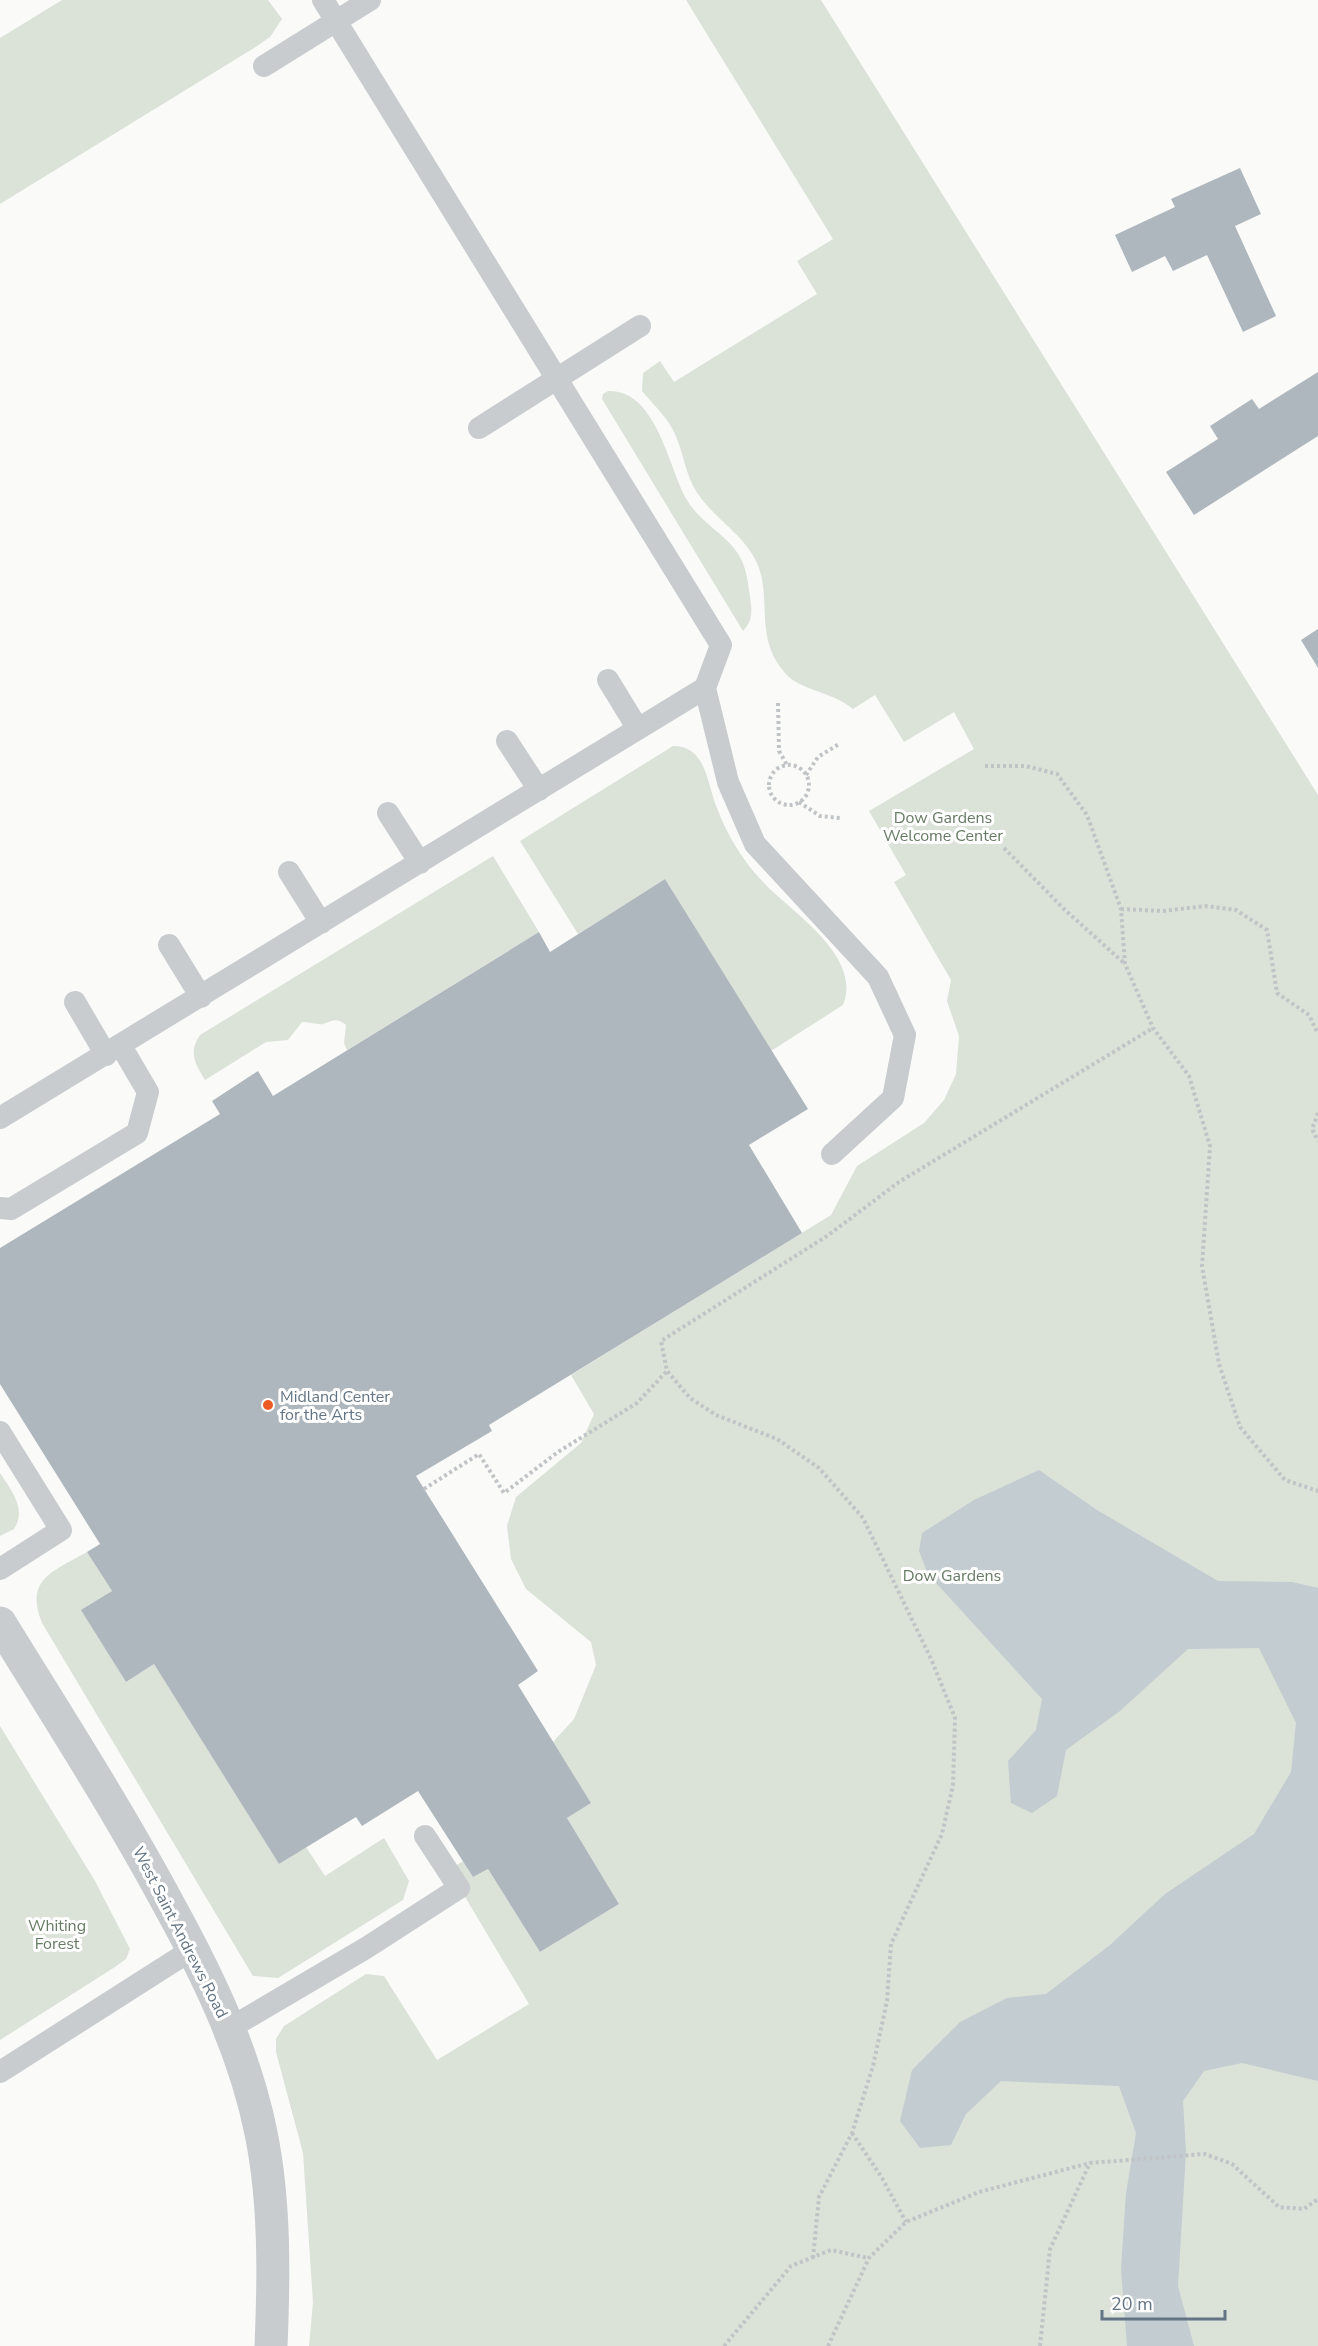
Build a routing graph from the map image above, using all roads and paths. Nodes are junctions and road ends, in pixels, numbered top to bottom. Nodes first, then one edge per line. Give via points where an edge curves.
1 (323, 0) edge
2 (370, 0) edge
3 (336, 20) junction
4 (264, 66) dead end
5 (639, 326) dead end
6 (556, 378) junction
7 (479, 428) dead end
8 (608, 680) dead end
9 (705, 688) junction
10 (778, 703) dead end
11 (638, 729) junction
12 (507, 741) dead end
13 (839, 744) dead end
14 (787, 765) junction
15 (985, 766) dead end
16 (806, 775) junction
17 (539, 790) junction
18 (799, 802) junction
19 (388, 813) dead end
20 (840, 818) dead end
21 (1004, 848) dead end
22 (420, 863) junction
23 (289, 872) dead end
24 (1121, 909) junction
25 (321, 923) junction
26 (169, 945) dead end
27 (1125, 964) junction
28 (201, 997) junction
29 (75, 1002) dead end
30 (1153, 1028) junction
31 (1318, 1034) edge
32 (113, 1051) junction
33 (1318, 1113) edge
34 (0, 1118) edge
35 (1318, 1141) edge
36 (832, 1154) dead end
37 (0, 1208) edge
38 (667, 1371) junction
39 (0, 1432) edge
40 (424, 1489) dead end
41 (1318, 1491) edge
42 (0, 1569) edge
43 (0, 1623) edge
44 (425, 1836) dead end
45 (193, 1949) junction
46 (230, 2028) junction
47 (0, 2072) edge
48 (852, 2133) junction
49 (1090, 2163) junction
50 (1318, 2199) edge
51 (906, 2222) junction
52 (813, 2258) junction
53 (869, 2258) junction
54 (271, 2346) edge
55 (724, 2346) edge
56 (828, 2346) edge
57 (1040, 2346) edge

1 - 3 lane
2 - 3 lane
3 - 4 lane
3 - 6 lane
5 - 6 lane
6 - 7 lane
6 - 9 lane via 721,645
8 - 11 lane
9 - 11 lane
9 - 36 lane via 728,782 755,844 878,978 905,1035 893,1098
10 - 14 path via 779,751
11 - 17 lane
12 - 17 lane
13 - 16 path via 818,757
14 - 16 path via 798,767
14 - 18 path via 772,775 770,791 782,804
15 - 24 path via 1026,766 1057,774 1087,815
16 - 18 path via 809,790
17 - 22 lane
18 - 20 path via 820,816
19 - 22 lane
21 - 27 path
22 - 25 lane
23 - 25 lane
24 - 27 path
24 - 31 path via 1163,911 1206,906 1236,910 1244,915 1267,930 1277,993 1309,1015
25 - 28 lane
26 - 28 lane
27 - 30 path
28 - 32 lane
29 - 32 lane
30 - 38 path via 899,1182 827,1236 661,1341
30 - 41 path via 1189,1076 1210,1146 1202,1266 1219,1364 1240,1427 1285,1480
32 - 34 lane
32 - 37 lane via 148,1092 137,1133 11,1209
33 - 35 path via 1312,1129
38 - 40 path via 637,1403 558,1452 504,1493 479,1454
38 - 48 path via 690,1398 716,1415 777,1439 819,1468 863,1518 955,1718 953,1785 942,1834 891,1944 887,2001 873,2066
39 - 42 lane via 61,1530
43 - 45 street, West Saint Andrews Road via 138,1847
44 - 46 lane via 459,1888
45 - 46 street, West Saint Andrews Road
45 - 47 lane
46 - 54 street, West Saint Andrews Road via 261,2133 271,2219
48 - 51 path
48 - 52 path via 819,2197
49 - 50 path via 1205,2154 1232,2164 1279,2207 1304,2209
49 - 51 path via 979,2192
49 - 57 path via 1050,2249
51 - 53 path
52 - 53 path via 831,2250
52 - 55 path via 791,2266
53 - 56 path

